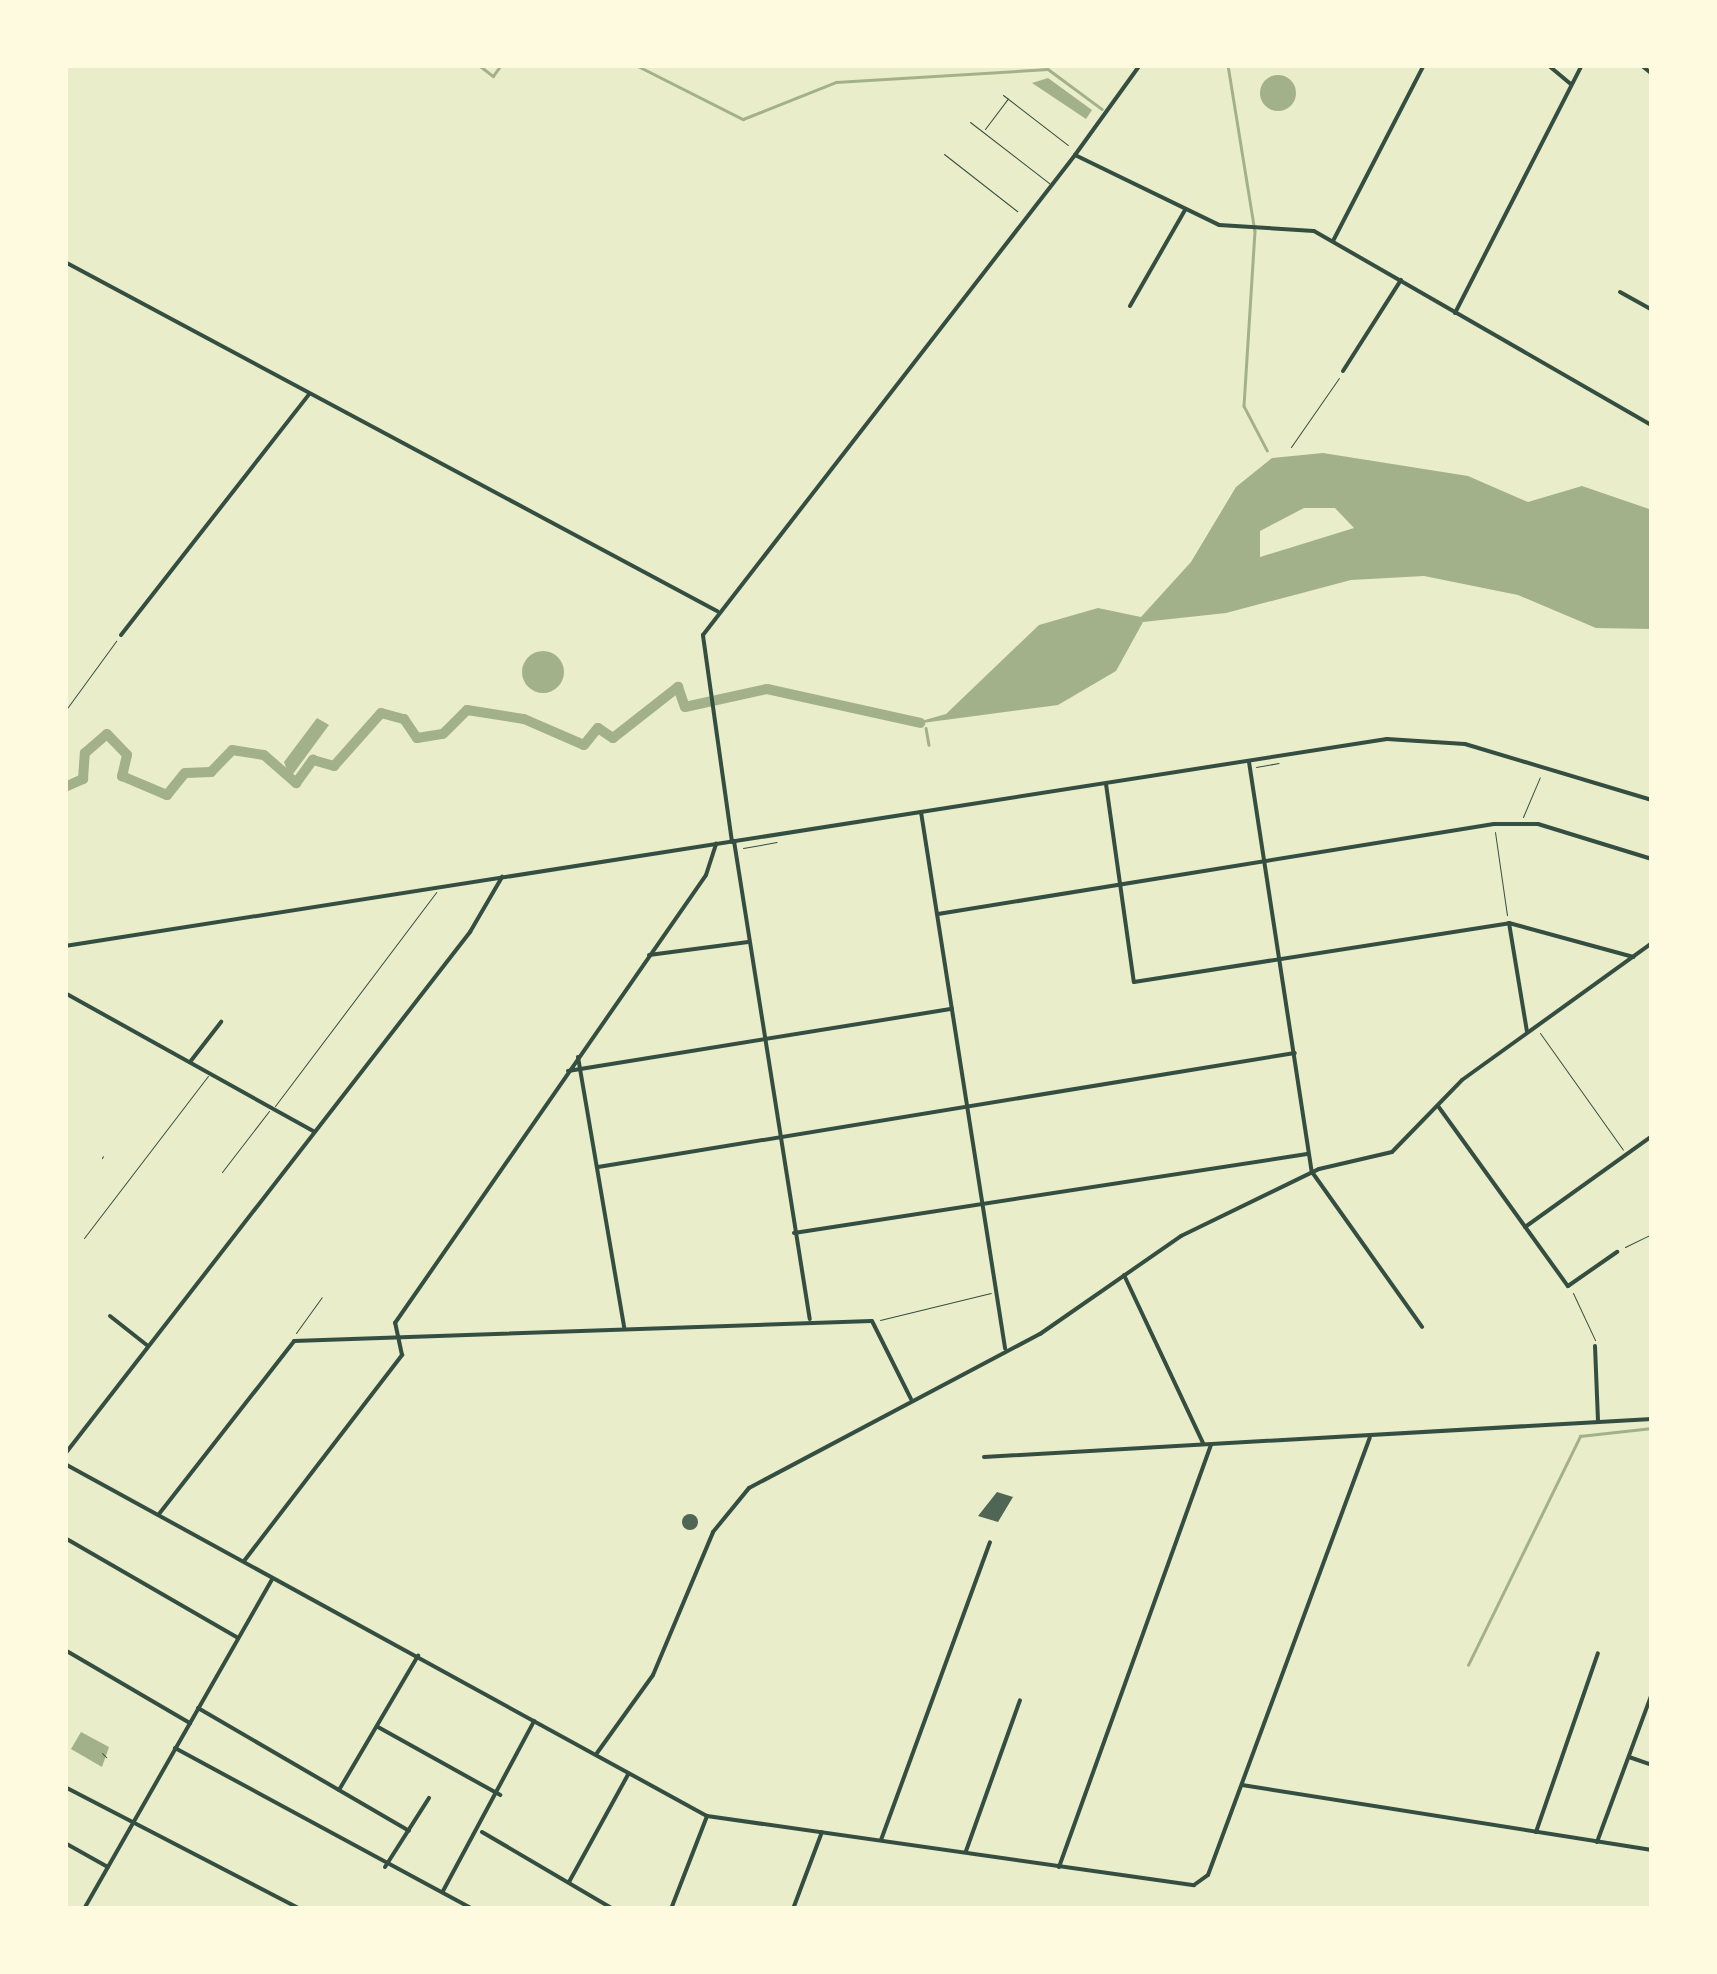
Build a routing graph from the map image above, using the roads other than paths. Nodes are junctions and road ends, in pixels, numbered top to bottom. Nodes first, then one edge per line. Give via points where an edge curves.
1 (1140, 65) edge
2 (1424, 65) edge
3 (1548, 65) edge
4 (1582, 65) edge
5 (1641, 65) edge
6 (1652, 74) edge
7 (1572, 85) junction
8 (1003, 94) dead end
9 (1008, 98) junction
10 (970, 122) dead end
11 (983, 132) junction
12 (1068, 145) dead end
13 (944, 154) dead end
14 (1075, 156) junction
15 (1052, 185) junction
16 (1184, 210) junction
17 (1017, 211) dead end
18 (1333, 241) junction
19 (65, 262) edge
20 (1402, 280) junction
21 (1620, 292) dead end
22 (1130, 306) dead end
23 (1652, 310) edge
24 (1455, 313) junction
25 (1344, 371) road end
26 (310, 392) junction
27 (1652, 425) edge
28 (717, 610) junction
29 (121, 635) road end
30 (1249, 761) junction
31 (1106, 783) junction
32 (1652, 800) edge
33 (921, 812) junction
34 (732, 841) junction
35 (716, 844) junction
36 (1652, 859) edge
37 (1264, 861) junction
38 (502, 877) junction
39 (1123, 884) junction
40 (438, 887) junction
41 (938, 914) junction
42 (1508, 923) junction
43 (748, 942) junction
44 (1652, 943) edge
45 (65, 946) edge
46 (649, 956) junction
47 (1632, 957) junction
48 (1280, 959) junction
49 (65, 993) edge
50 (952, 1009) junction
51 (221, 1022) dead end
52 (1527, 1032) junction
53 (766, 1042) junction
54 (1295, 1053) junction
55 (578, 1057) junction
56 (190, 1063) junction
57 (582, 1070) junction
58 (568, 1071) junction
59 (210, 1074) junction
60 (1438, 1106) junction
61 (272, 1108) junction
62 (968, 1108) junction
63 (314, 1132) junction
64 (1652, 1136) edge
65 (781, 1138) junction
66 (1310, 1155) junction
67 (598, 1167) junction
68 (222, 1172) dead end
69 (1312, 1172) junction
70 (982, 1202) junction
71 (1525, 1227) junction
72 (794, 1233) junction
73 (84, 1238) dead end
74 (1618, 1252) road end
75 (1124, 1276) junction
76 (110, 1316) dead end
77 (810, 1319) junction
78 (624, 1327) junction
79 (1422, 1327) dead end
80 (400, 1337) junction
81 (148, 1346) junction
82 (1595, 1346) road end
83 (1005, 1348) junction
84 (911, 1399) junction
85 (1652, 1418) edge
86 (1598, 1422) junction
87 (1370, 1438) junction
88 (1204, 1444) junction
89 (1211, 1444) junction
90 (65, 1454) edge
91 (984, 1457) dead end
92 (65, 1464) edge
93 (159, 1514) junction
94 (65, 1538) edge
95 (990, 1542) dead end
96 (244, 1561) junction
97 (273, 1577) junction
98 (238, 1638) junction
99 (65, 1650) edge
100 (1598, 1653) dead end
101 (418, 1656) junction
102 (1652, 1692) edge
103 (1020, 1700) dead end
104 (198, 1708) junction
105 (534, 1721) junction
106 (190, 1722) junction
107 (377, 1726) junction
108 (175, 1748) junction
109 (596, 1754) junction
110 (1629, 1757) junction
111 (1652, 1765) edge
112 (630, 1773) junction
113 (1242, 1785) junction
114 (65, 1787) edge
115 (338, 1792) junction
116 (500, 1795) junction
117 (429, 1798) dead end
118 (707, 1816) junction
119 (132, 1824) junction
120 (409, 1830) junction
121 (482, 1832) junction
122 (822, 1832) junction
123 (1536, 1832) junction
124 (881, 1840) junction
125 (65, 1842) edge
126 (1597, 1842) junction
127 (1652, 1850) edge
128 (965, 1852) junction
129 (108, 1867) junction
130 (386, 1867) junction
131 (1059, 1867) junction
132 (569, 1882) junction
133 (443, 1891) junction
134 (84, 1909) edge
135 (300, 1909) edge
136 (473, 1909) edge
137 (614, 1909) edge
138 (671, 1909) edge
139 (793, 1909) edge

1 - 14 street
2 - 18 street
3 - 7 street
4 - 7 street
5 - 6 street
7 - 24 street
8 - 9 lane
9 - 11 lane
9 - 12 lane
10 - 11 lane
11 - 15 lane
13 - 17 lane
14 - 15 street
14 - 16 street
15 - 28 street
16 - 18 street
16 - 22 street
18 - 20 street
19 - 26 street
20 - 24 street
20 - 25 street
21 - 23 street
24 - 27 street
26 - 28 street
26 - 29 street
28 - 34 street via 700,647
30 - 31 street
30 - 32 street via 1436,739
30 - 37 street
31 - 33 street
31 - 39 street
33 - 34 street
33 - 41 street
34 - 35 street
34 - 43 street
35 - 38 street
35 - 46 street via 706,874
36 - 37 street via 1520,824 1494,824
37 - 39 street
37 - 48 street
38 - 40 street
38 - 63 street via 470,932
39 - 41 street
39 - 48 street via 1134,982
40 - 45 street
40 - 61 lane
41 - 50 street
42 - 47 street
42 - 48 street
42 - 52 street
43 - 46 street
43 - 53 street
44 - 47 street
46 - 55 street
47 - 52 street
48 - 54 street
49 - 56 street
50 - 53 street
50 - 62 street
51 - 56 street
52 - 60 street
53 - 57 street
53 - 65 street
54 - 62 street
54 - 66 street
55 - 57 street
55 - 58 street
56 - 59 street
57 - 58 street
57 - 67 street
58 - 80 street via 396,1322
59 - 61 street
59 - 73 lane
60 - 69 street via 1392,1152
60 - 71 street
61 - 63 street
61 - 68 lane
62 - 65 street
62 - 70 street
63 - 81 street
64 - 71 street
65 - 67 street
65 - 72 street
66 - 69 street
66 - 70 street
67 - 78 street
69 - 75 street via 1180,1236
69 - 79 street
70 - 72 street
70 - 83 street
71 - 74 street via 1568,1286
72 - 77 street
75 - 83 street via 1074,1314
75 - 88 street
76 - 81 street
77 - 78 street
77 - 84 street via 872,1322
78 - 80 street
80 - 93 street via 294,1341
80 - 96 street via 402,1355
81 - 90 street
82 - 86 street
83 - 84 street
84 - 109 street via 740,1495 714,1532 653,1675
85 - 86 street
86 - 87 street
87 - 89 street
87 - 113 street
88 - 89 street
88 - 91 street
89 - 131 street
92 - 93 street
93 - 96 street
94 - 98 street
95 - 124 street
96 - 97 street
97 - 98 street
97 - 101 street
98 - 104 street
99 - 106 street
100 - 123 street
101 - 105 street
101 - 107 street
102 - 110 street
103 - 128 street
104 - 106 street
104 - 115 street
105 - 109 street
105 - 116 street
106 - 108 street
107 - 115 street
107 - 116 street
108 - 119 street
108 - 130 street
109 - 112 street
110 - 111 street
110 - 126 street
112 - 118 street
112 - 132 street
113 - 123 street
113 - 131 street via 1201,1884
114 - 119 street
115 - 120 street
116 - 121 street
117 - 120 street
118 - 122 street
118 - 138 street
119 - 129 street
119 - 135 street
120 - 130 street
121 - 132 street
121 - 133 street
122 - 124 street
122 - 139 street
123 - 126 street
124 - 128 street
125 - 129 street
126 - 127 street
128 - 131 street
129 - 134 street
130 - 133 street
132 - 137 street
133 - 136 street

